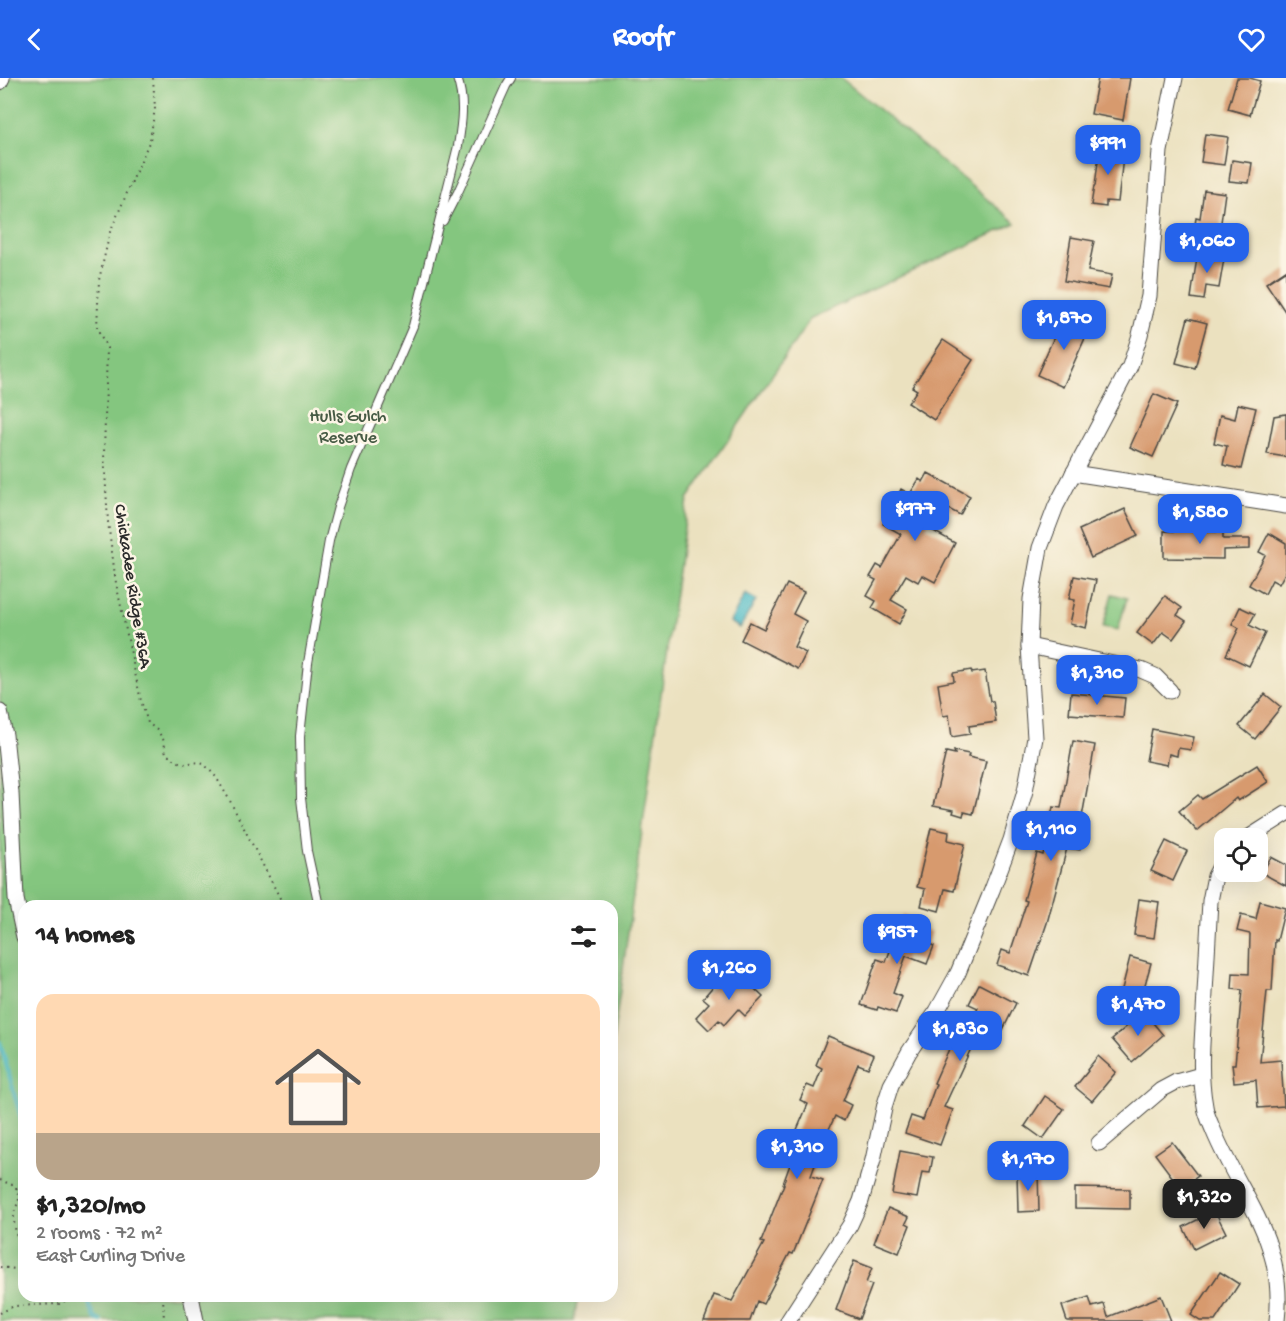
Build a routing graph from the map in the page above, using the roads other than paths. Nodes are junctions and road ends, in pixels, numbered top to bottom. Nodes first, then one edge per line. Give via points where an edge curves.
1 (2, 78) edge
2 (457, 78) edge
3 (511, 78) edge
4 (1175, 78) edge
5 (0, 82) edge
6 (436, 233) junction
7 (1073, 473) junction
8 (1286, 506) edge
9 (1029, 646) junction
10 (1170, 691) dead end
11 (0, 712) edge
12 (1286, 814) edge
13 (1264, 828) edge
14 (1214, 881) edge
15 (318, 900) edge
16 (18, 908) edge
17 (1201, 1076) junction
18 (1100, 1143) dead end
19 (192, 1302) edge
20 (196, 1321) edge
21 (788, 1321) edge
22 (1277, 1321) edge

1 - 5 street
2 - 6 lane via 463,120
3 - 6 lane
4 - 7 street via 1160,152 1149,296 1140,335 1130,366
6 - 15 lane via 413,326 351,469 329,541 300,736 301,798
7 - 8 street
7 - 9 street via 1040,548 1031,599
9 - 10 street via 1141,670 1155,676
9 - 21 street via 1035,738 1011,840 958,973 891,1085 861,1201 850,1225
11 - 16 street via 11,793
12 - 13 street
14 - 17 street
17 - 18 street via 1161,1090
17 - 22 street via 1205,1109 1221,1149 1266,1223 1280,1260 1283,1286
19 - 20 street

